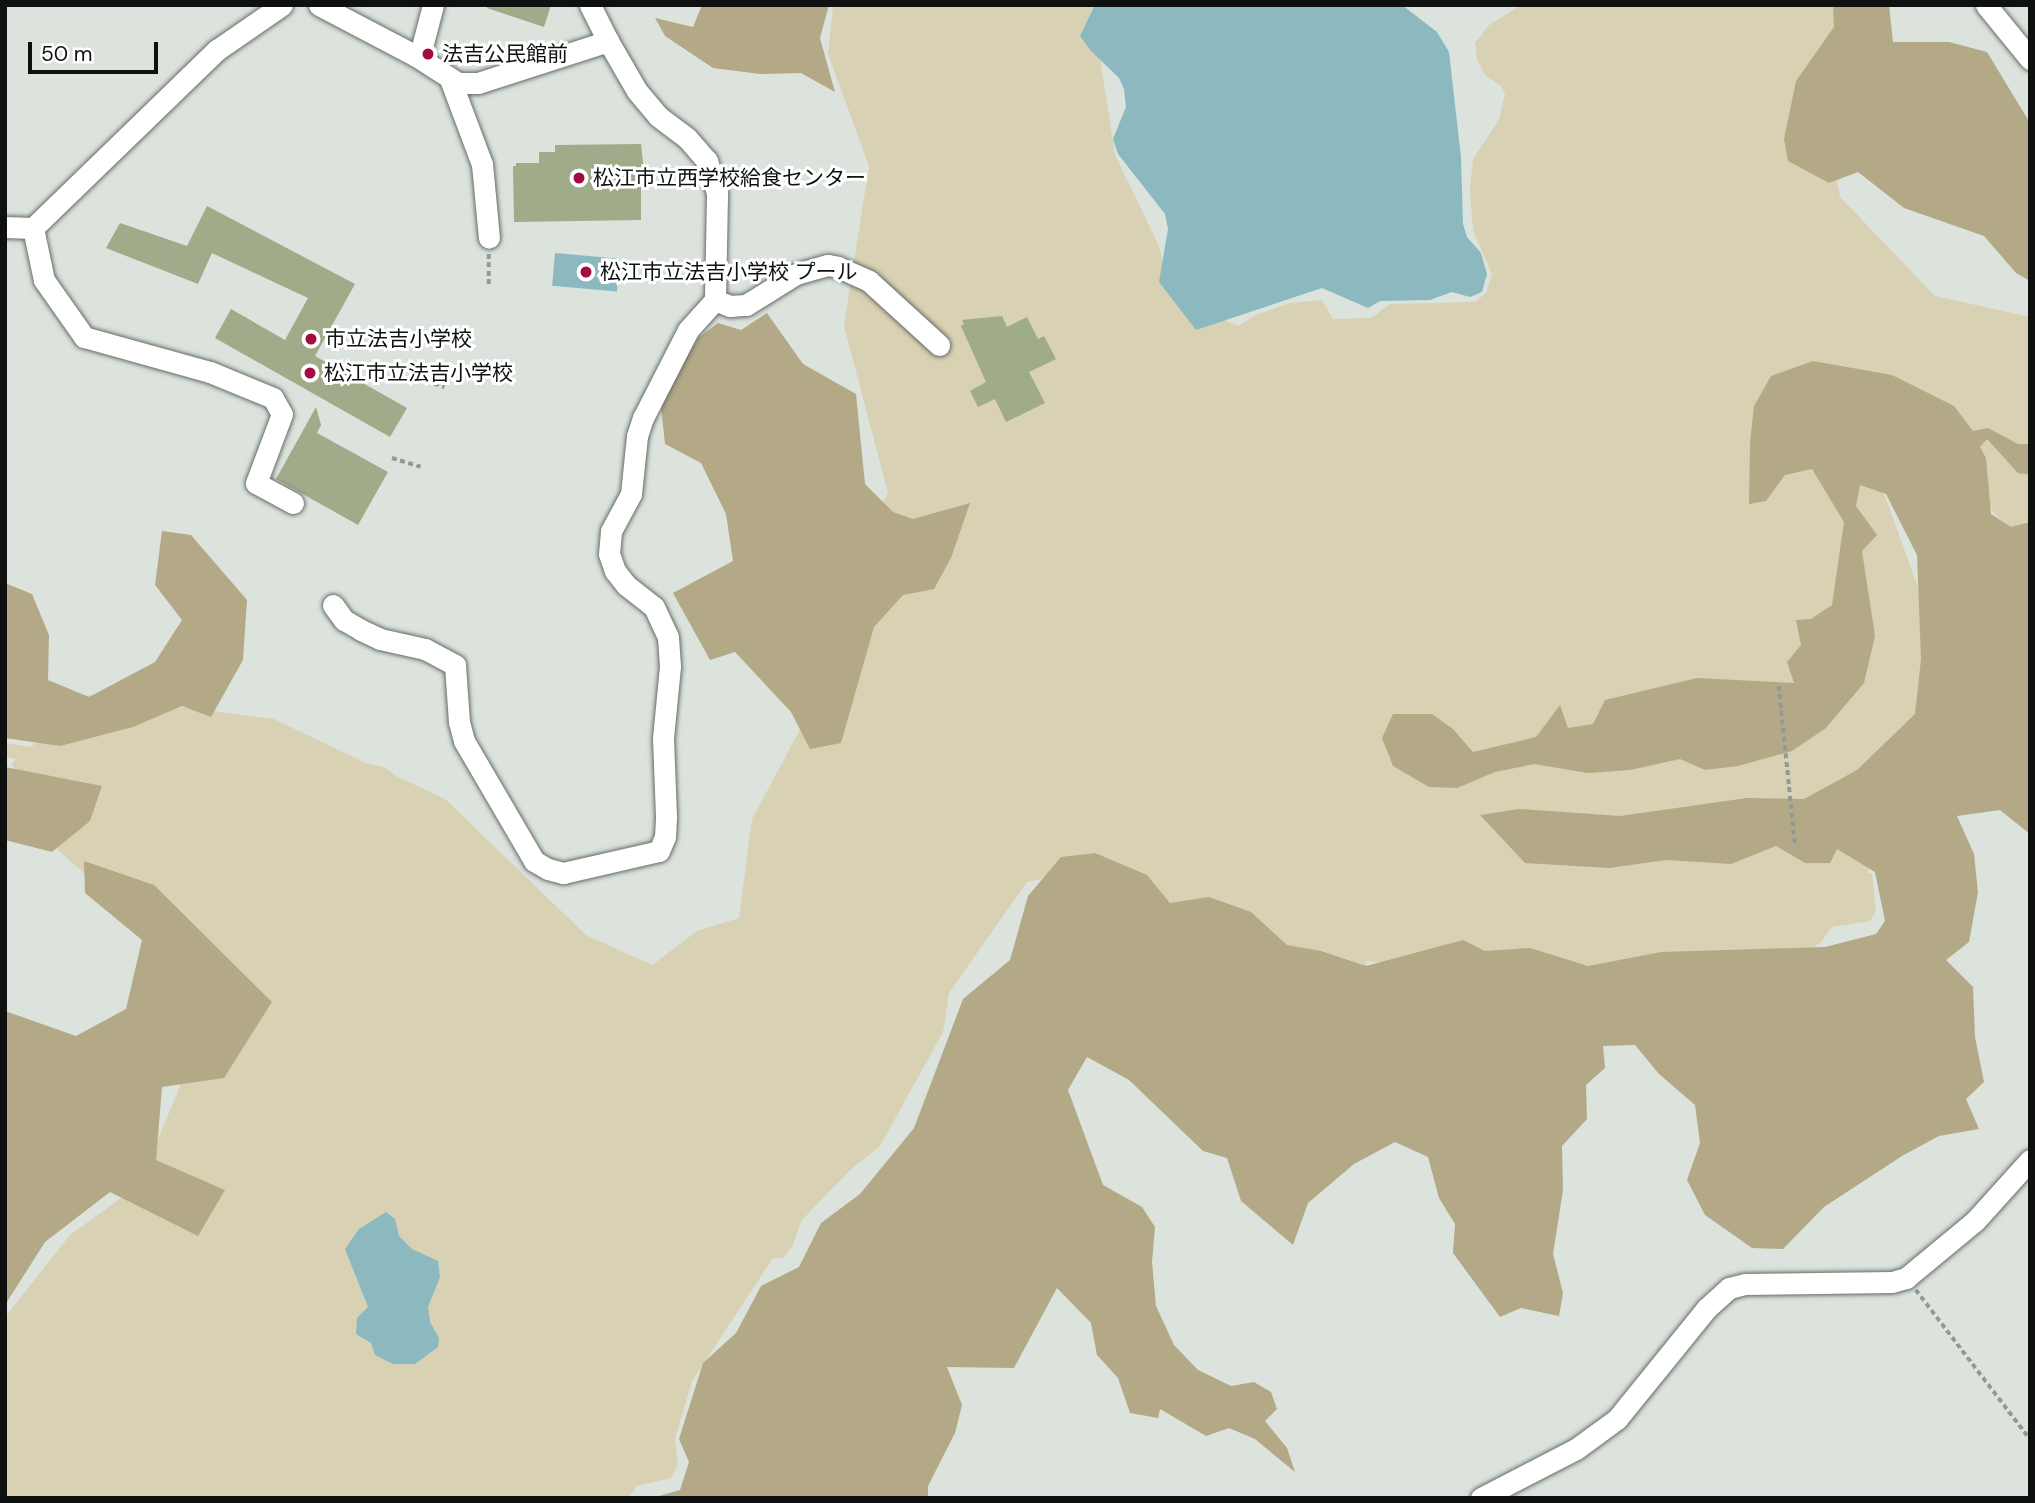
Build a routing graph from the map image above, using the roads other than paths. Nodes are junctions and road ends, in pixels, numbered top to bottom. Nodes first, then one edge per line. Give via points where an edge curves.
1 (282, 5) edge
2 (319, 5) edge
3 (433, 5) edge
4 (590, 5) edge
5 (1986, 5) edge
6 (608, 41) junction
7 (416, 56) junction
8 (2030, 59) edge
9 (450, 79) junction
10 (5, 227) edge
11 (33, 228) junction
12 (489, 238) road end
13 (716, 300) junction
14 (939, 345) dead end
15 (293, 503) dead end
16 (333, 605) dead end
17 (2030, 1160) edge
18 (1481, 1498) edge

1 - 11 street via 217,50
2 - 7 street
3 - 7 street
4 - 6 street
5 - 8 street
6 - 9 street via 478,83
6 - 13 street via 637,91 707,161 717,192
7 - 9 street
9 - 12 street via 482,164
10 - 11 street
11 - 15 street via 44,280 84,337 210,372 273,398 282,414 256,483
13 - 14 street via 730,306 746,305 796,274 828,265 838,267 869,281
13 - 16 street via 688,330 643,418 631,494 611,531 609,554 615,571 654,607 668,637 663,738 666,816 659,851 563,873 534,861 464,741 458,722 455,665 425,649 361,630 344,620
17 - 18 street via 1975,1221 1906,1278 1729,1288 1707,1308 1617,1419 1576,1449

